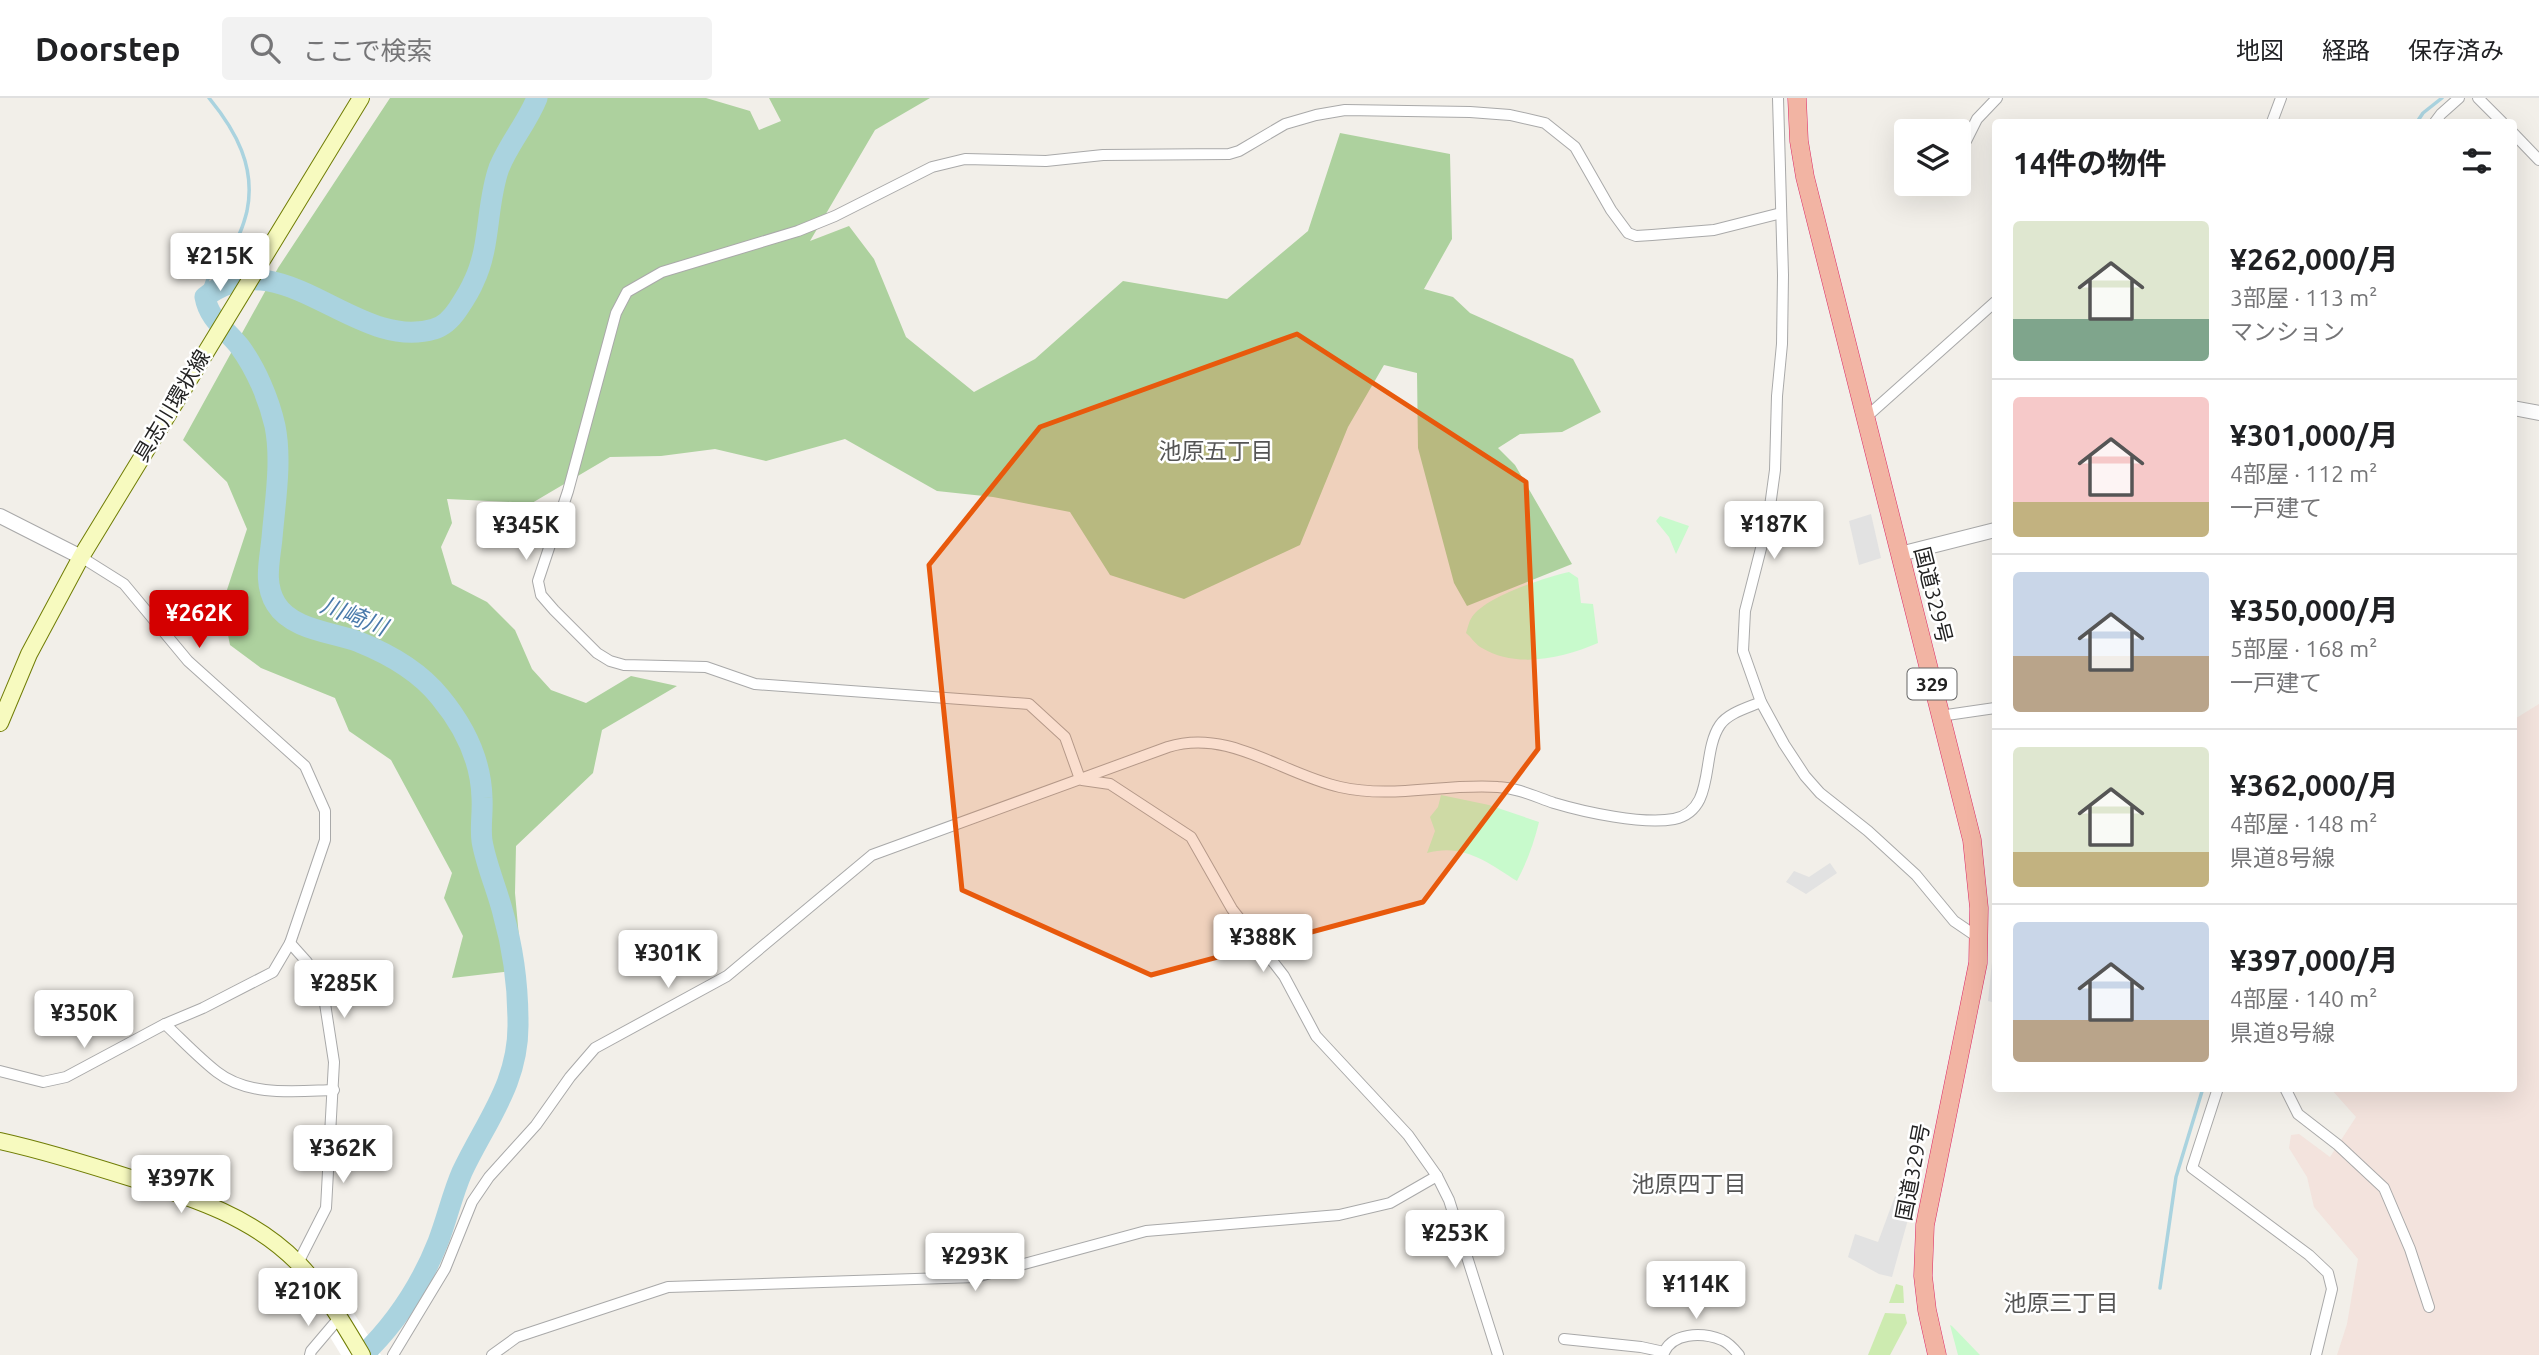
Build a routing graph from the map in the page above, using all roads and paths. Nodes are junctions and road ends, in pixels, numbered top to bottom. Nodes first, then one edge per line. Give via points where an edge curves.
1 (361, 98) edge
2 (1997, 98) edge
3 (2281, 98) edge
4 (2459, 98) edge
5 (2478, 98) edge
6 (1797, 102) edge
7 (1778, 103) edge
8 (2273, 119) edge
9 (2437, 119) edge
10 (2499, 119) edge
11 (1971, 131) edge
12 (2517, 138) edge
13 (2539, 160) edge
14 (1781, 213) junction
15 (1992, 305) edge
16 (2517, 409) edge
17 (2539, 414) edge
18 (1864, 419) junction
19 (0, 516) edge
20 (1992, 531) edge
21 (1900, 554) junction
22 (81, 557) junction
23 (1761, 702) junction
24 (1992, 708) edge
25 (1940, 716) junction
26 (0, 723) edge
27 (1080, 779) junction
28 (1979, 938) junction
29 (290, 943) junction
30 (165, 1024) junction
31 (0, 1071) edge
32 (334, 1090) junction
33 (2217, 1092) edge
34 (2287, 1092) edge
35 (0, 1141) edge
36 (1437, 1176) junction
37 (298, 1264) junction
38 (2429, 1307) dead end
39 (341, 1320) junction
40 (1564, 1339) dead end
41 (1664, 1353) edge
42 (310, 1355) edge
43 (362, 1355) edge
44 (393, 1355) edge
45 (492, 1355) edge
46 (1498, 1355) edge
47 (1739, 1355) edge
48 (1937, 1355) edge
49 (2316, 1355) edge

1 - 22 main road, 具志川環状線
2 - 11 street
3 - 8 street
4 - 9 street
5 - 10 street
6 - 7 street
6 - 18 highway, 国道329号 / 329 via 1805,177
7 - 14 street
12 - 13 street
14 - 23 street via 1782,344 1775,470 1742,640
14 - 27 street via 1714,230 1636,236 1622,228 1575,147 1545,123 1470,112 1345,110 1285,124 1229,154 951,162 815,225 662,272 627,292 616,313 568,491 541,566 541,595 554,610 597,653 624,666 706,667 755,684 1029,704 1065,737
15 - 18 street
16 - 17 street
18 - 21 highway, 国道329号 / 329
19 - 22 street
20 - 21 street
21 - 25 highway, 国道329号 / 329
22 - 26 main road, 具志川環状線 via 29,653
22 - 29 street via 124,583 188,661 305,766 325,811 324,840
23 - 27 street via 1721,723 1713,737 1701,798 1686,815 1672,819 1595,813 1500,787 1354,790 1203,741 1184,743
23 - 28 street via 1784,744 1820,793 1889,849 1954,921
24 - 25 street
25 - 28 highway, 国道329号 / 329 via 1972,840
27 - 36 street via 1110,784 1191,837 1232,909 1284,976 1316,1037 1408,1135
27 - 44 street via 872,855 727,976 595,1048 472,1202 446,1269
28 - 48 highway, 国道329号 / 329 via 1978,963 1925,1225 1923,1285
29 - 30 street via 273,972
29 - 32 street via 307,962 324,997
30 - 31 street via 66,1077 43,1082
30 - 32 street via 219,1074 248,1087 285,1092
32 - 37 street via 326,1208
33 - 49 street via 2192,1168 2328,1273 2332,1289
34 - 38 street via 2298,1114 2384,1188
35 - 37 main road via 100,1168 223,1211 253,1227
36 - 45 street via 1390,1203 1339,1216 1146,1231 976,1277 668,1287 517,1337
36 - 46 street via 1449,1200
37 - 39 main road
39 - 42 street
39 - 43 main road
40 - 41 street
41 - 47 street via 1675,1338 1685,1336 1724,1340

